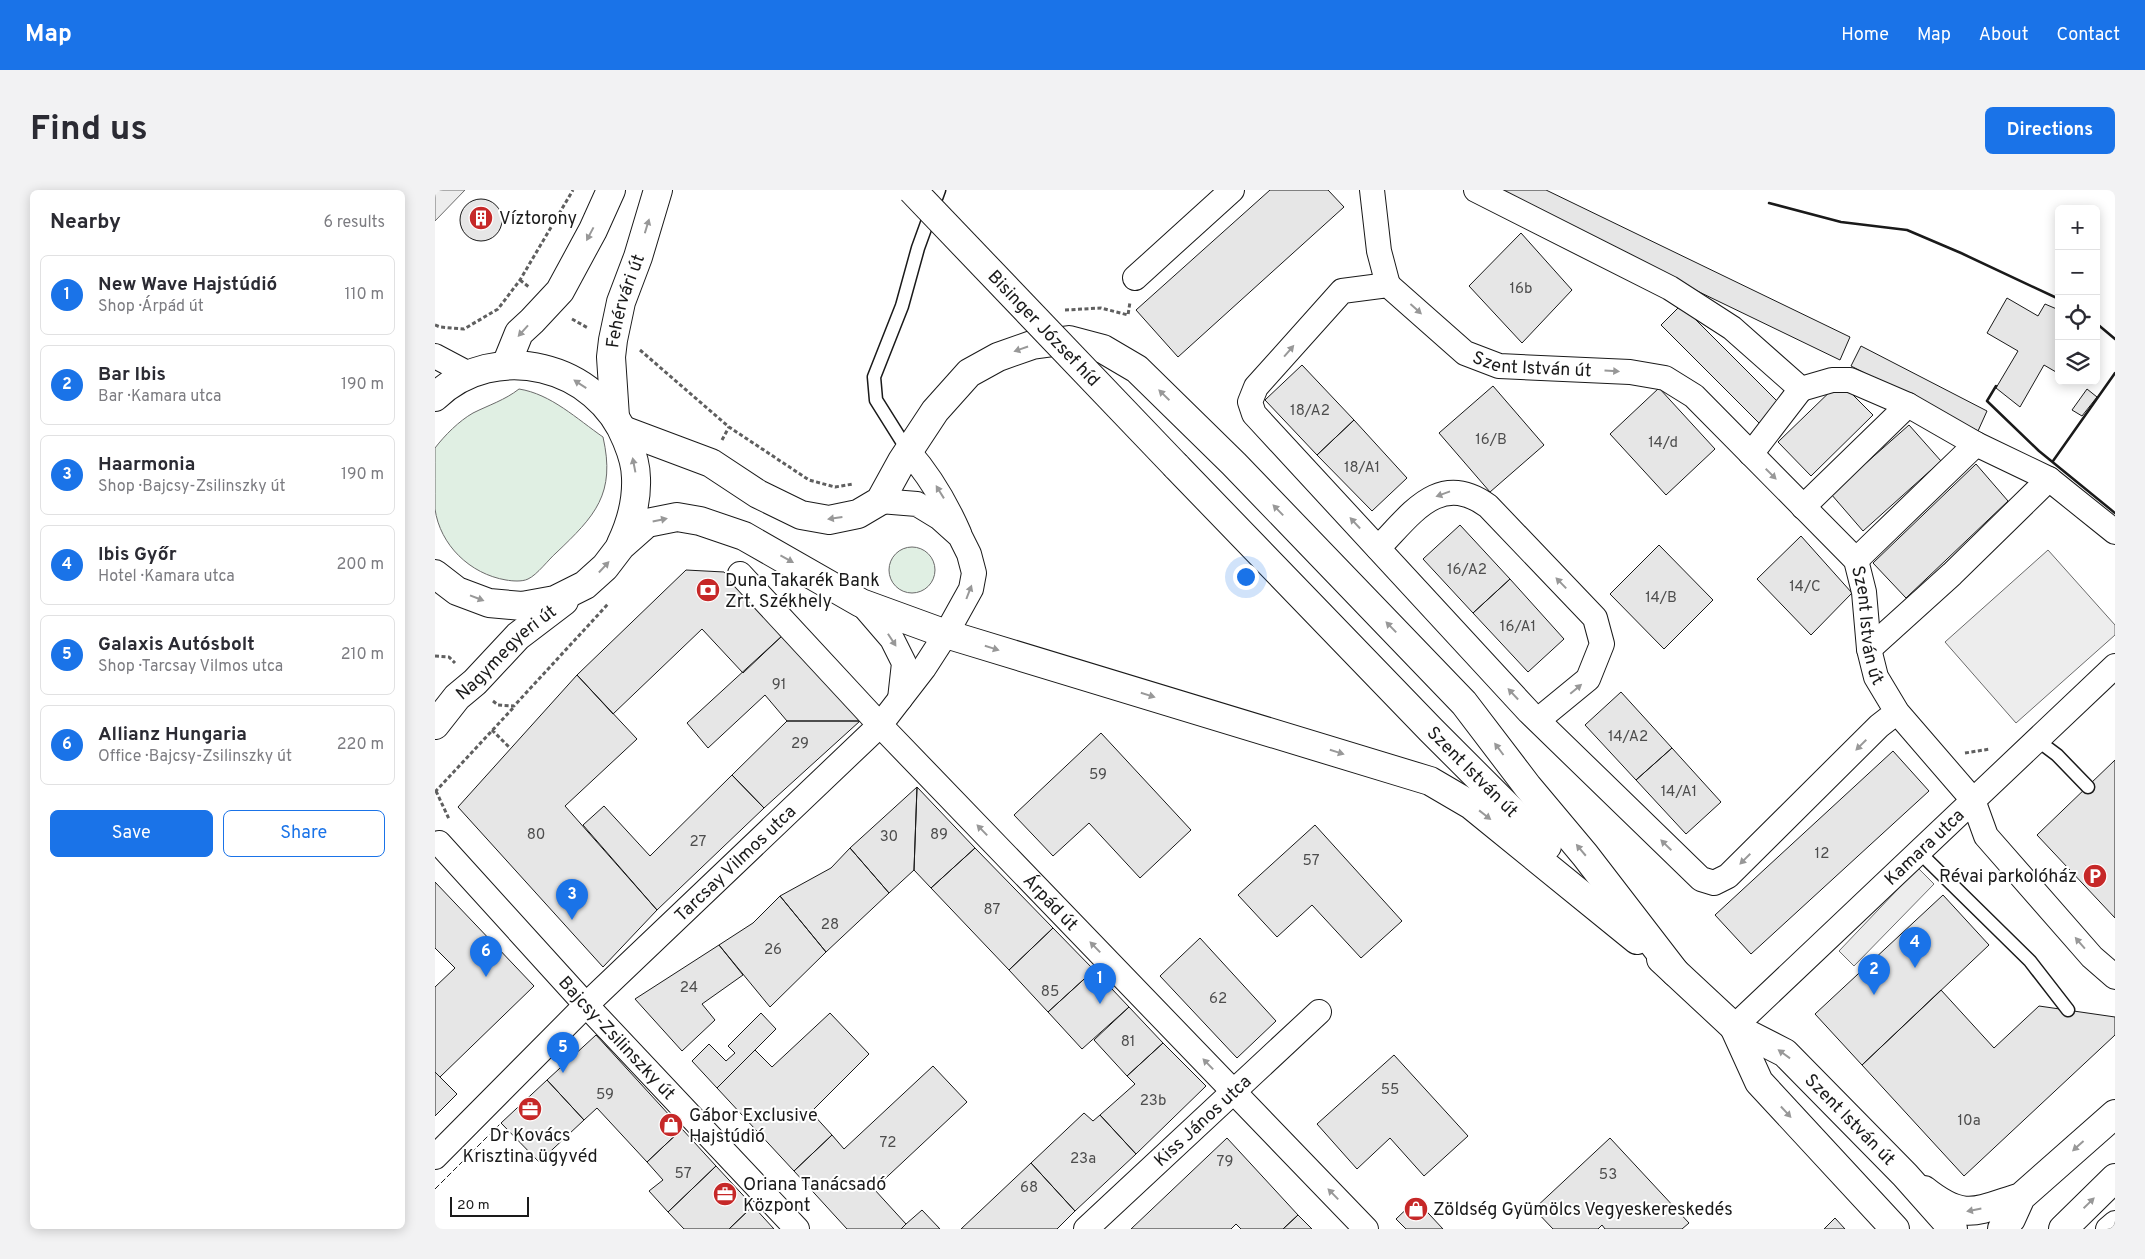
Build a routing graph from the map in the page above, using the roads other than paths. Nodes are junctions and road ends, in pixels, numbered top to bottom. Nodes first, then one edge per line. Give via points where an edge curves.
1 (611, 190) edge
2 (658, 190) edge
3 (912, 190) edge
4 (939, 190) edge
5 (1232, 190) edge
6 (1372, 190) edge
7 (1476, 190) edge
8 (1135, 278) dead end
9 (1388, 285) junction
10 (435, 356) edge
11 (505, 365) junction
12 (469, 374) junction
13 (1801, 389) junction
14 (435, 397) edge
15 (1908, 405) junction
16 (619, 424) junction
17 (1976, 444) junction
18 (908, 450) junction
19 (1751, 454) junction
20 (1176, 466) joint
21 (2049, 479) junction
22 (880, 501) junction
23 (1803, 507) junction
24 (2115, 532) edge
25 (960, 536) junction
26 (621, 546) junction
27 (1378, 548) junction
28 (1856, 560) junction
29 (435, 574) edge
30 (739, 574) dead end
31 (585, 585) junction
32 (861, 603) junction
33 (946, 634) junction
34 (1869, 649) junction
35 (2115, 666) edge
36 (899, 701) junction
37 (1897, 712) junction
38 (1538, 720) junction
39 (435, 725) edge
40 (880, 726) junction
41 (2037, 740) junction
42 (2088, 787) dead end
43 (1973, 800) junction
44 (439, 843) dead end
45 (1918, 851) junction
46 (1675, 972) junction
47 (2115, 977) edge
48 (586, 1005) junction
49 (2067, 1010) dead end
50 (1319, 1012) dead end
51 (1734, 1027) junction
52 (1234, 1090) junction
53 (2115, 1114) edge
54 (435, 1157) edge
55 (1905, 1175) junction
56 (2115, 1178) edge
57 (2021, 1197) junction
58 (2115, 1223) edge
59 (797, 1229) edge
60 (1086, 1229) edge
61 (1366, 1229) edge
62 (1895, 1229) edge
63 (1953, 1229) edge
64 (2002, 1229) edge
65 (2063, 1229) edge
66 (2109, 1229) edge

1 -> 11 main road via 560,291 519,332
16 -> 2 main road, Fehérvári út via 611,356 613,340 621,302
3 - 20 main road, Bisinger József híd, bridge
4 - 18 lane via 902,306 874,378 876,400
5 - 8 street
6 - 9 street via 1379,251
7 - 13 street via 1670,288 1732,328
9 -> 19 street, Szent István út via 1465,353 1499,366 1630,372 1665,378 1694,396
27 -> 9 street via 1254,414 1249,402 1256,387 1342,291
10 - 12 street
11 - 12 main road
16 -> 11 main road via 599,398 579,382 531,365
12 - 14 main road
13 - 15 street via 1832,380 1850,380
13 - 19 street
15 - 17 street
15 - 23 street
22 -> 16 main road via 858,514 829,520 801,514 758,494 711,463
26 -> 16 main road via 636,500 636,476 632,453
17 - 21 street
17 - 28 street
18 - 22 main road
25 -> 18 street, Tarcsay Vilmos utca via 946,502 928,473
46 -> 18 main road via 1464,703 1234,464 1137,369 1103,350 1069,340 1032,345 998,357 969,373 935,411
19 -> 23 street, Szent István út
20 - 46 main road, Szent István út via 1431,730
21 - 24 street
21 - 34 street
22 - 25 street, Tarcsay Vilmos utca via 917,504
23 - 28 street, Szent István út
33 -> 25 street, Tarcsay Vilmos utca via 971,589 974,573
31 -> 26 main road
26 -> 32 main road via 647,523 677,516 700,521 744,536
38 -> 27 street
38 -> 27 street via 1588,679 1602,644 1595,618 1474,496 1451,491 1424,501
28 - 34 street, Szent István út via 1864,592
29 -> 31 main road via 457,591 489,603 521,606 555,600
30 - 40 street, Árpád út
31 - 39 main road, Nagymegyeri út via 518,636 457,697
32 - 33 main road
32 -> 36 street via 892,639 904,663
33 - 36 street, Tarcsay Vilmos utca
33 -> 46 main road via 1430,781 1471,805 1507,833
34 - 37 street, Szent István út via 1875,677
35 - 41 street, Kamara utca
36 - 40 street, Tarcsay Vilmos utca
37 -> 38 street via 1728,876 1714,883 1701,879
37 - 43 street, Szent István út
40 - 48 street, Tarcsay Vilmos utca
52 -> 40 street, Árpád út
41 - 42 lane via 2057,755
41 - 43 street, Kamara utca
43 - 45 street, Kamara utca
47 -> 43 street via 2092,957 1986,836
44 - 48 street, Bajcsy-Zsilinszky út
45 - 49 lane via 2030,961
45 - 51 street, Kamara utca
46 - 51 main road, Szent István út
48 - 54 street, Tarcsay Vilmos utca
48 - 59 street, Bajcsy-Zsilinszky út
50 - 52 street, Kiss János utca
55 -> 51 main road, Szent István út via 1785,1053
51 -> 62 main road, Szent István út via 1759,1082
52 - 60 street, Kiss János utca
61 -> 52 street, Árpád út
53 -> 57 main road
57 -> 55 main road via 1959,1212 1941,1204
55 - 63 main road, Szent István út
65 -> 56 main road
57 - 64 main road via 2011,1219
58 - 66 street

